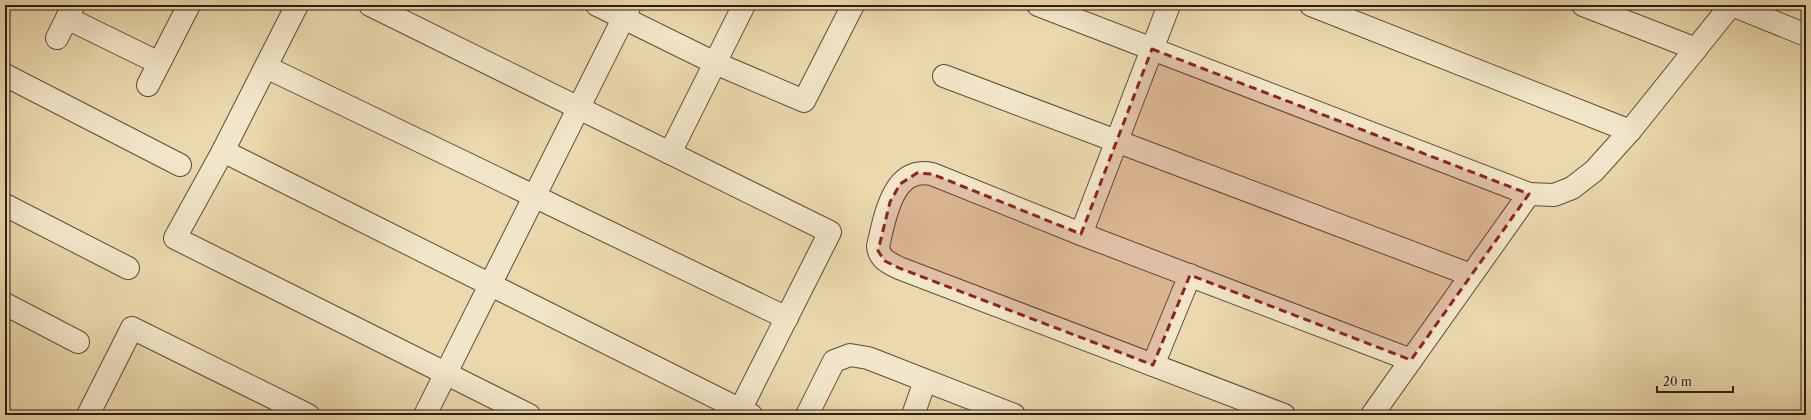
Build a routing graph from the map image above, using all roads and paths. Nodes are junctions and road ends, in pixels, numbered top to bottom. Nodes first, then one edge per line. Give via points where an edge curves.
1 (189, 5) edge
2 (297, 5) edge
3 (370, 5) edge
4 (597, 5) edge
5 (744, 5) edge
6 (853, 5) edge
7 (1038, 5) edge
8 (1169, 5) edge
9 (1311, 5) edge
10 (1583, 5) edge
11 (1731, 5) edge
12 (626, 11) edge
13 (71, 12) edge
14 (1806, 35) edge
15 (57, 38) dead end
16 (1152, 49) junction
17 (1696, 49) junction
18 (159, 63) junction
19 (716, 63) junction
20 (266, 66) junction
21 (5, 75) edge
22 (944, 76) dead end
23 (148, 85) dead end
24 (578, 108) junction
25 (1630, 131) junction
26 (1116, 141) junction
27 (222, 151) junction
28 (670, 153) junction
29 (180, 165) dead end
30 (1529, 194) junction
31 (534, 196) junction
32 (5, 205) edge
33 (1081, 234) junction
34 (128, 268) dead end
35 (1190, 276) junction
36 (1471, 276) junction
37 (490, 284) junction
38 (5, 304) edge
39 (787, 318) junction
40 (78, 342) dead end
41 (1411, 360) junction
42 (1153, 365) junction
43 (446, 373) junction
44 (925, 381) junction
45 (746, 412) edge
46 (88, 415) edge
47 (308, 415) edge
48 (425, 415) edge
49 (529, 415) edge
50 (807, 415) edge
51 (913, 415) edge
52 (1014, 415) edge
53 (1284, 415) edge
54 (1372, 415) edge

1 - 18 street
2 - 20 street
3 - 24 street
4 - 12 street
5 - 19 street
6 - 19 street via 804,101
7 - 16 street
8 - 16 street
9 - 25 street
10 - 17 street
11 - 14 street
11 - 17 street
12 - 19 street
12 - 24 street
13 - 15 street
13 - 18 street
16 - 26 street
16 - 30 street
17 - 25 street
18 - 23 street
19 - 28 street
20 - 27 street
20 - 31 street
21 - 29 street
22 - 26 street
24 - 28 street
24 - 31 street
25 - 30 street via 1594,171 1572,188 1554,195
26 - 33 street
26 - 36 street
27 - 37 street
27 - 43 street via 175,238
28 - 39 street via 830,232
30 - 36 street
31 - 37 street
31 - 39 street
32 - 34 street
33 - 35 street
33 - 42 street via 932,174 917,173 900,184 890,202 878,246 881,257 899,268
35 - 41 street
35 - 42 street
36 - 41 street
37 - 43 street
37 - 45 street
38 - 40 street
39 - 45 street
41 - 54 street
42 - 53 street
43 - 48 street
43 - 49 street
44 - 50 street via 868,358 842,356 834,361
44 - 51 street
44 - 52 street
46 - 47 street via 132,328

